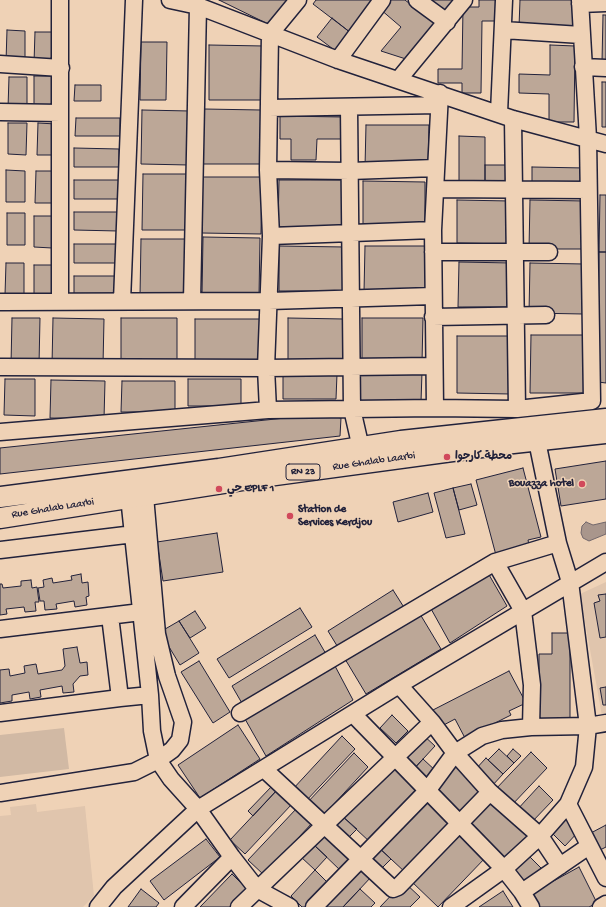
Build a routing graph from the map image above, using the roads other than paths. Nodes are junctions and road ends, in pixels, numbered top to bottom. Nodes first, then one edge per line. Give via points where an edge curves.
1 (60, 0) edge
2 (134, 0) edge
3 (170, 0) edge
4 (298, 0) edge
5 (382, 0) edge
6 (417, 0) edge
7 (464, 0) edge
8 (504, 0) edge
9 (580, 2) edge
10 (606, 3) edge
11 (198, 6) junction
12 (447, 22) junction
13 (503, 30) junction
14 (270, 34) junction
15 (581, 35) junction
16 (338, 60) junction
17 (0, 64) edge
18 (583, 67) junction
19 (61, 68) junction
20 (606, 68) edge
21 (399, 79) junction
22 (440, 99) junction
23 (349, 107) junction
24 (269, 108) junction
25 (0, 112) edge
26 (60, 113) junction
27 (506, 116) junction
28 (588, 138) junction
29 (606, 144) edge
30 (435, 168) junction
31 (268, 170) junction
32 (350, 171) junction
33 (435, 189) junction
34 (514, 190) junction
35 (588, 190) junction
36 (433, 230) junction
37 (350, 233) junction
38 (271, 236) junction
39 (433, 252) junction
40 (515, 252) junction
41 (549, 252) dead end
42 (433, 296) junction
43 (350, 299) junction
44 (122, 301) junction
45 (192, 301) junction
46 (269, 301) junction
47 (0, 302) edge
48 (60, 302) junction
49 (517, 315) junction
50 (546, 315) dead end
51 (433, 317) junction
52 (351, 366) junction
53 (433, 366) junction
54 (0, 367) edge
55 (266, 368) junction
56 (599, 400) edge
57 (435, 408) junction
58 (352, 409) junction
59 (517, 409) junction
60 (268, 410) junction
61 (606, 419) edge
62 (575, 429) junction
63 (0, 432) edge
64 (606, 433) edge
65 (537, 441) junction
66 (363, 456) junction
67 (248, 472) junction
68 (137, 496) junction
69 (0, 497) edge
70 (0, 518) edge
71 (134, 534) junction
72 (558, 543) junction
73 (0, 550) edge
74 (495, 562) junction
75 (606, 562) edge
76 (570, 582) junction
77 (523, 611) junction
78 (141, 612) junction
79 (110, 616) junction
80 (0, 629) edge
81 (399, 685) junction
82 (150, 695) junction
83 (120, 698) junction
84 (0, 713) edge
85 (240, 713) dead end
86 (353, 714) junction
87 (432, 722) junction
88 (606, 723) edge
89 (531, 726) junction
90 (588, 726) junction
91 (455, 753) junction
92 (394, 758) junction
93 (158, 760) junction
94 (264, 769) junction
95 (427, 791) junction
96 (490, 792) junction
97 (0, 793) edge
98 (568, 804) junction
99 (198, 809) junction
100 (460, 824) junction
101 (325, 825) junction
102 (540, 836) junction
103 (589, 846) junction
104 (232, 857) junction
105 (361, 858) junction
106 (602, 860) edge
107 (560, 866) junction
108 (504, 868) junction
109 (606, 878) edge
110 (257, 889) junction
111 (522, 892) junction
112 (606, 904) edge
113 (98, 907) edge
114 (183, 907) edge
115 (239, 907) edge
116 (290, 907) edge
117 (314, 907) edge
118 (451, 907) edge
119 (531, 907) edge
120 (601, 907) edge

1 - 19 street
2 - 44 street
3 - 11 street
4 - 14 street
5 - 16 street
6 - 12 street
7 - 12 street
8 - 13 street
9 - 10 street
9 - 15 street
11 - 14 street
11 - 45 street
12 - 21 street
13 - 15 street
13 - 27 street
14 - 16 street
14 - 24 street
15 - 18 street
16 - 21 street
17 - 19 street
18 - 20 street
18 - 28 street
19 - 26 street
21 - 22 street
22 - 23 street
22 - 27 street
22 - 30 street
23 - 24 street
23 - 32 street
24 - 31 street
25 - 26 street
26 - 48 street
27 - 28 street
27 - 34 street
28 - 29 street
28 - 35 street
30 - 32 street
30 - 33 street
31 - 32 street
31 - 38 street
32 - 37 street
33 - 34 street
33 - 36 street
34 - 35 street
34 - 40 street
35 - 56 street
36 - 37 street
36 - 39 street
37 - 38 street
37 - 43 street
38 - 46 street
39 - 40 street
39 - 42 street
40 - 41 street
40 - 49 street
42 - 43 street
42 - 51 street
43 - 46 street
43 - 52 street
44 - 45 street
44 - 48 street
45 - 46 street
46 - 55 street
47 - 48 street
49 - 50 street
49 - 51 street
49 - 59 street
51 - 53 street
52 - 53 street
52 - 55 street
52 - 58 street
53 - 57 street
54 - 55 street
55 - 60 street
56 - 59 street
57 - 58 street
57 - 59 street
58 - 60 street
58 - 66 street
60 - 63 street
61 - 62 main road, Rue Ghalab Laarbi
62 - 64 main road, Rue Ghalab Laarbi
62 - 65 main road, Rue Ghalab Laarbi
62 - 66 main road, Rue Ghalab Laarbi
65 - 66 main road, Rue Ghalab Laarbi
65 - 72 street
66 - 67 main road, Rue Ghalab Laarbi
67 - 68 main road, Rue Ghalab Laarbi
67 - 69 main road, Rue Ghalab Laarbi
68 - 70 main road, Rue Ghalab Laarbi
68 - 71 street
68 - 93 street via 157,634 167,676 184,722 180,740 172,750
71 - 73 street
71 - 78 street
72 - 74 street
72 - 76 street
74 - 77 street
74 - 85 street
75 - 76 street
76 - 77 street
76 - 90 street
77 - 81 street
77 - 89 street via 532,685
78 - 79 street
78 - 82 street
79 - 80 street
79 - 83 street
81 - 86 street
81 - 87 street
82 - 83 street
82 - 93 street via 152,730
83 - 84 street
86 - 92 street
86 - 94 street
87 - 91 street
87 - 92 street
88 - 90 street
89 - 90 street
89 - 91 street via 482,736
90 - 98 street via 584,767
91 - 95 street
91 - 96 street
92 - 95 street
92 - 101 street
93 - 97 street via 144,769 121,775
93 - 99 street via 170,779
94 - 99 street
94 - 101 street
95 - 100 street
95 - 105 street
96 - 100 street
96 - 102 street
98 - 102 street
98 - 103 street
99 - 104 street
99 - 113 street via 114,888
100 - 105 street via 398,887 393,889
100 - 108 street
101 - 105 street
101 - 110 street
102 - 107 street
102 - 108 street
103 - 106 street
103 - 107 street
104 - 110 street
104 - 114 street
105 - 117 street
106 - 109 street
107 - 111 street
108 - 111 street
108 - 118 street
110 - 115 street
110 - 116 street
111 - 119 street
112 - 120 street

